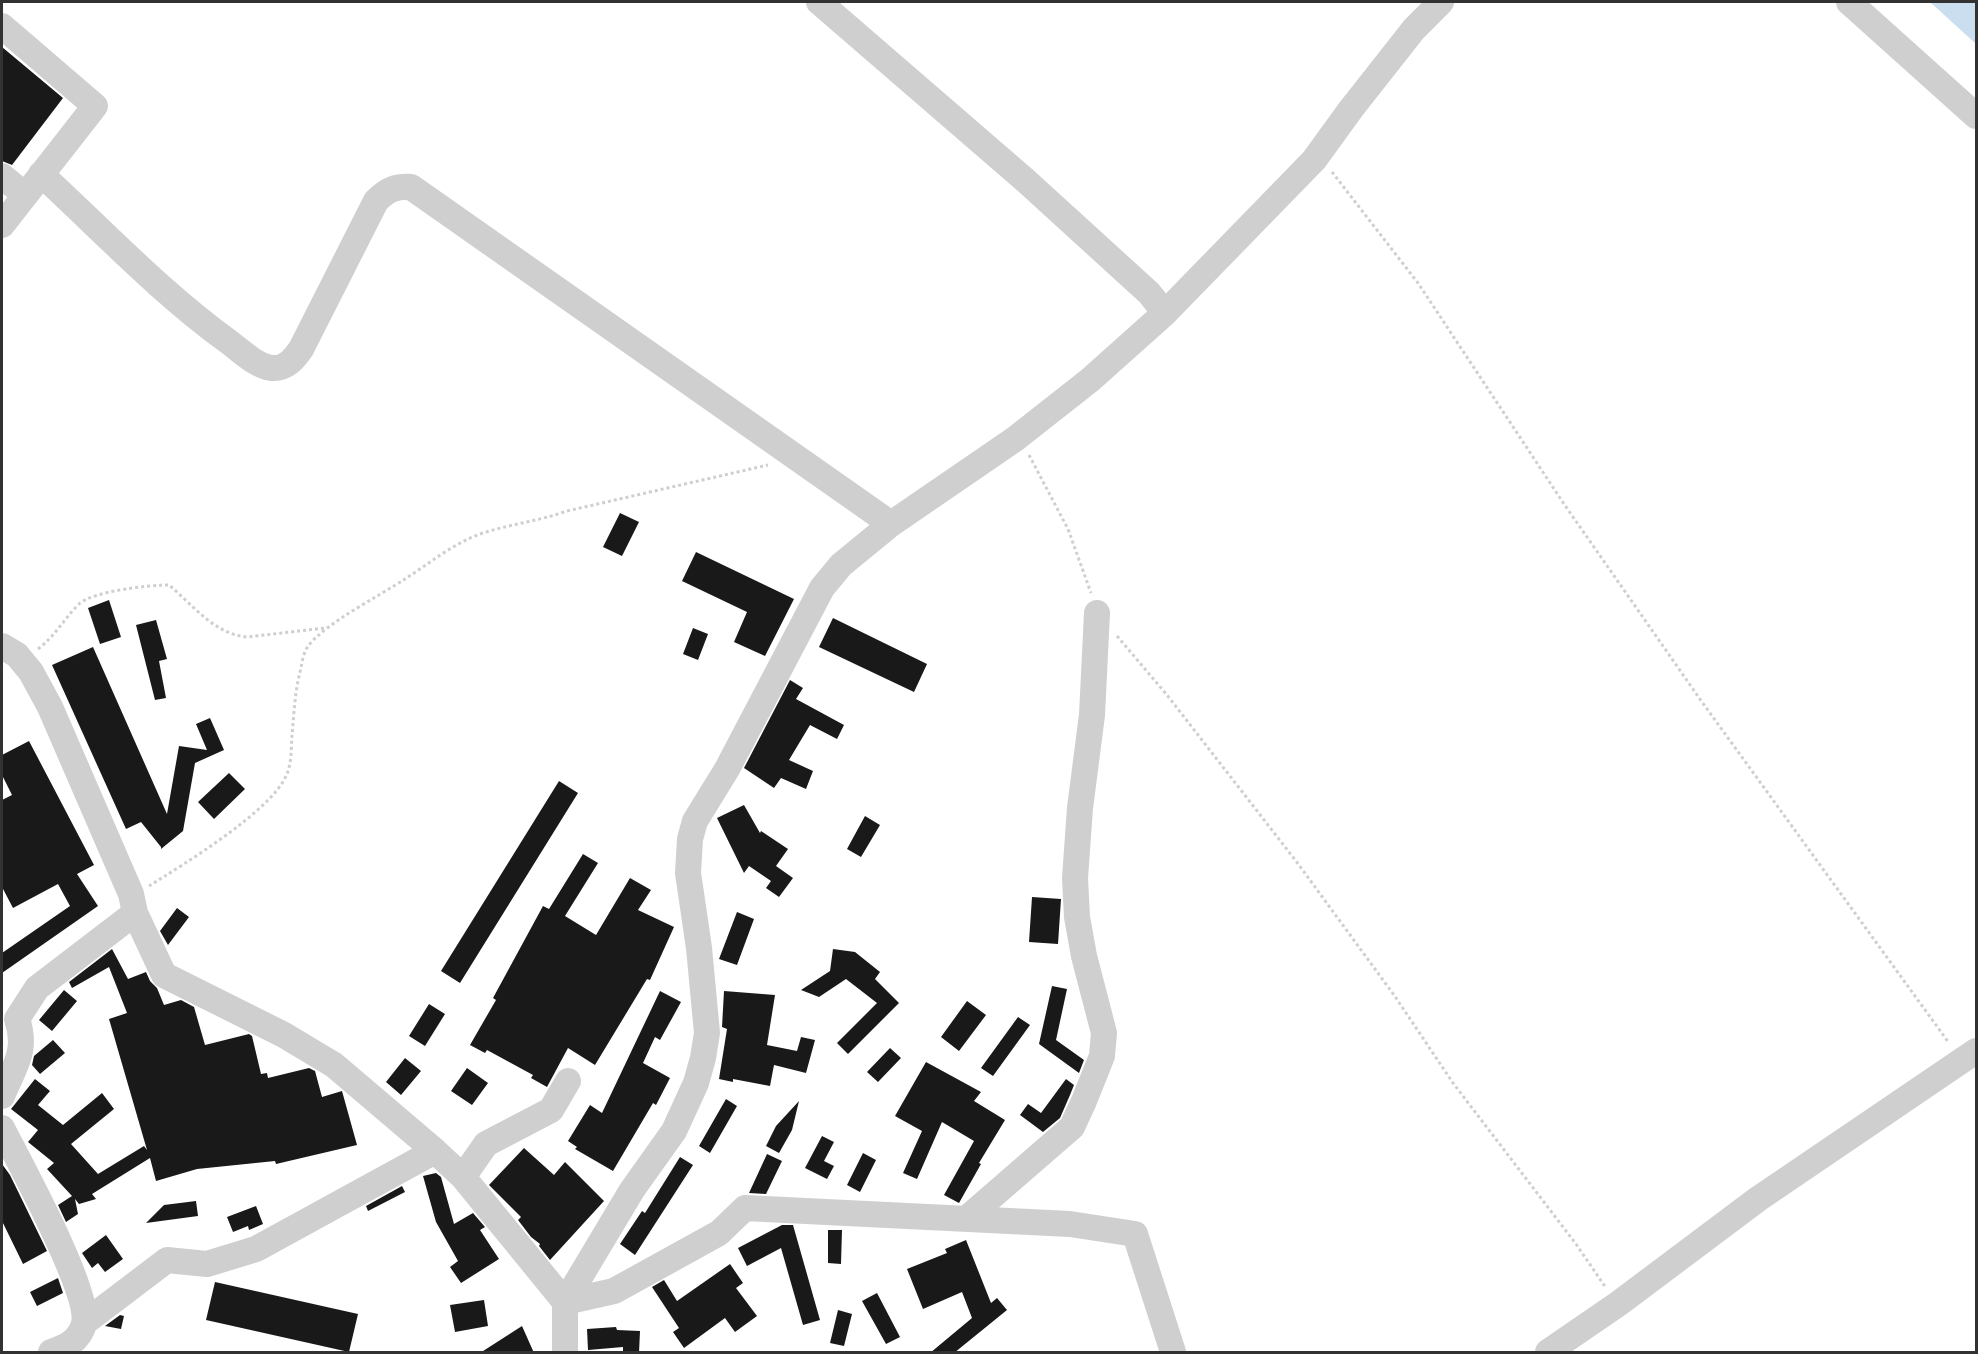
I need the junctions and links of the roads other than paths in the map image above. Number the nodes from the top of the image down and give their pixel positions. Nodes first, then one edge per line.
1 (819, 2) edge
2 (1441, 2) edge
3 (1850, 2) edge
4 (2, 26) edge
5 (1977, 116) edge
6 (41, 174) junction
7 (2, 176) edge
8 (25, 195) junction
9 (2, 225) edge
10 (1165, 313) junction
11 (891, 524) junction
12 (1097, 613) road end
13 (9, 650) edge
14 (133, 903) junction
15 (9, 1014) edge
16 (1969, 1056) edge
17 (568, 1081) dead end
18 (2, 1096) edge
19 (2, 1128) edge
20 (435, 1151) junction
21 (463, 1177) junction
22 (966, 1219) junction
23 (565, 1302) junction
24 (84, 1323) junction
25 (51, 1353) edge
26 (565, 1353) edge
27 (1173, 1353) edge
28 (1548, 1353) edge

1 - 10 street
2 - 10 street
3 - 5 street
4 - 6 street
6 - 8 street
6 - 11 street
7 - 8 street
8 - 9 street
10 - 11 street
11 - 23 street
12 - 22 street
13 - 14 street
14 - 15 street
14 - 20 street
15 - 18 street
16 - 28 street
17 - 21 street
19 - 24 street
20 - 21 street
20 - 24 street
21 - 23 street
22 - 23 street
22 - 27 street
23 - 26 street
24 - 25 street

